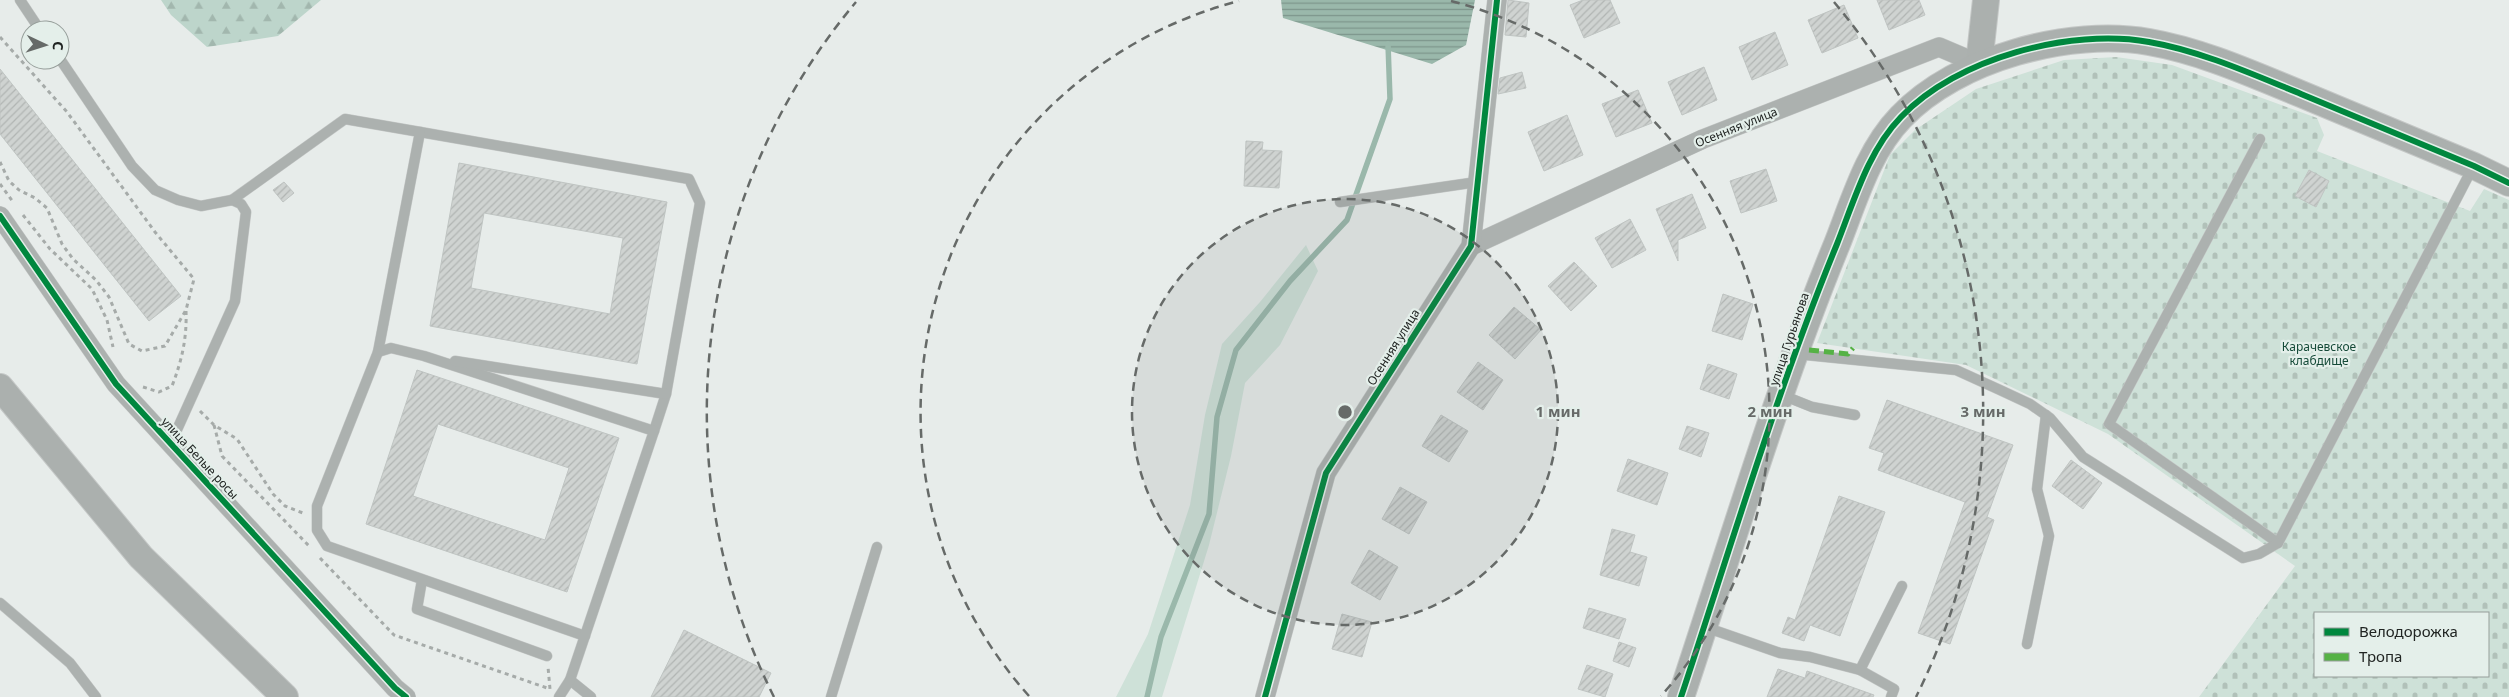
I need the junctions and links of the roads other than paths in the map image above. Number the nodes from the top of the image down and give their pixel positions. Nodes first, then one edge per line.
1 (20, 0) edge
2 (1497, 0) edge
3 (1986, 0) edge
4 (33, 20) edge
5 (1979, 64) junction
6 (67, 70) edge
7 (420, 132) junction
8 (2260, 139) dead end
9 (2474, 166) junction
10 (1477, 182) junction
11 (2509, 183) edge
12 (232, 200) junction
13 (1340, 202) dead end
14 (0, 216) edge
15 (1471, 246) junction
16 (378, 352) junction
17 (1796, 353) junction
18 (424, 356) junction
19 (0, 388) edge
20 (666, 394) junction
21 (1782, 396) junction
22 (1855, 415) dead end
23 (2046, 415) junction
24 (654, 431) junction
25 (171, 442) junction
26 (2278, 543) junction
27 (877, 546) dead end
28 (422, 580) junction
29 (1902, 586) dead end
30 (0, 603) edge
31 (1704, 627) junction
32 (585, 636) junction
33 (2028, 644) dead end
34 (547, 656) road end
35 (1860, 670) junction
36 (570, 680) junction
37 (96, 697) edge
38 (285, 697) edge
39 (406, 697) edge
40 (559, 697) edge
41 (591, 697) edge
42 (831, 697) edge
43 (1265, 697) edge
44 (1681, 697) edge
45 (1891, 697) edge

1 - 4 lane
2 - 10 street, Осенняя улица
3 - 5 street
5 - 9 street, улица Гурьянова
5 - 15 street, Осенняя улица
5 - 17 street, улица Гурьянова
6 - 12 lane
7 - 12 lane
7 - 16 lane
7 - 20 lane
8 - 26 lane
9 - 11 street, улица Гурьянова
9 - 26 lane
10 - 13 lane
10 - 15 street, Осенняя улица
12 - 25 lane
14 - 25 street, улица Белые росы
15 - 43 street, Осенняя улица
16 - 18 lane
16 - 28 lane
17 - 21 street, улица Гурьянова
17 - 23 lane
18 - 20 lane
18 - 24 lane
19 - 38 street
20 - 24 lane
21 - 22 lane
21 - 31 street, улица Гурьянова
23 - 26 lane
23 - 33 lane
24 - 32 lane
25 - 39 street, улица Белые росы
27 - 42 lane
28 - 32 lane
28 - 34 lane
29 - 35 lane
30 - 37 lane
31 - 35 lane
31 - 44 street, улица Гурьянова
32 - 36 lane
35 - 45 lane
36 - 40 lane
36 - 41 lane

